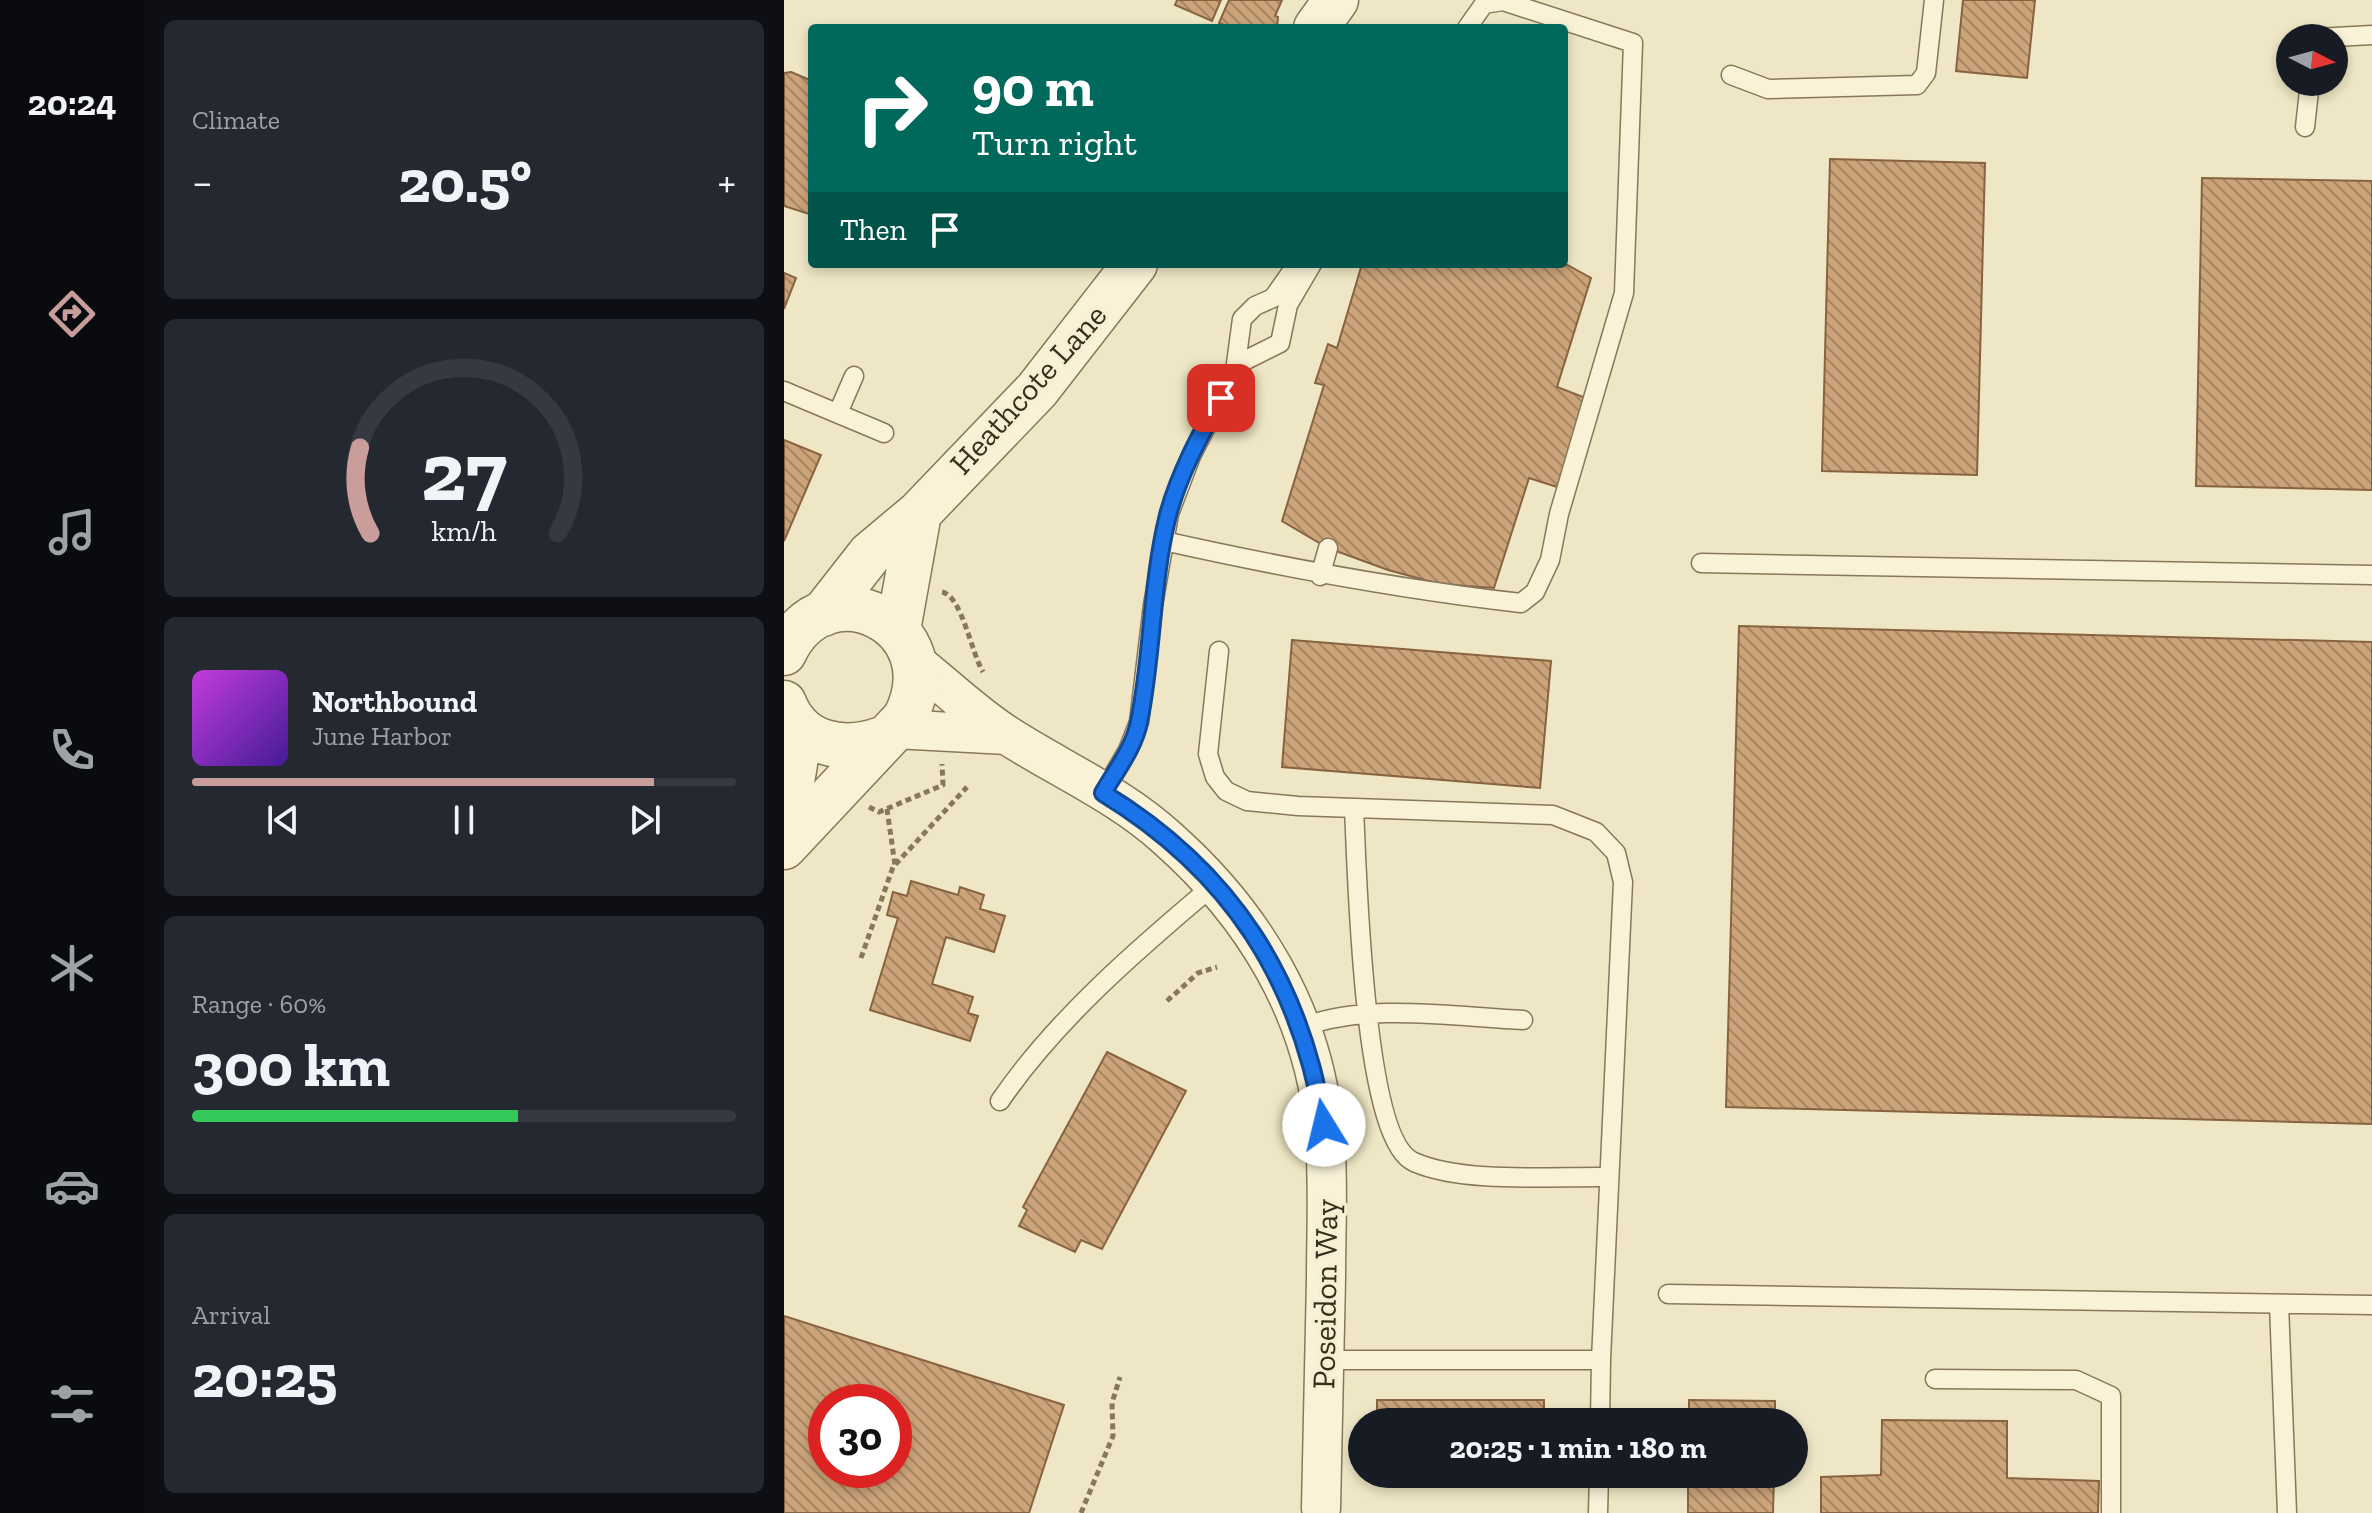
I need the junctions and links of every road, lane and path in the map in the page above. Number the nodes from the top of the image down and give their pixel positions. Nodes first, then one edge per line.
1 (1336, 0) edge
2 (1934, 0) edge
3 (1319, 24) edge
4 (1470, 24) edge
5 (2372, 35) edge
6 (2348, 36) edge
7 (1731, 75) dead end
8 (2308, 96) edge
9 (2305, 127) dead end
10 (1132, 268) edge
11 (1294, 268) edge
12 (1310, 268) edge
13 (1235, 371) junction
14 (854, 376) dead end
15 (784, 391) edge
16 (838, 413) junction
17 (884, 433) dead end
18 (919, 513) junction
19 (1164, 541) junction
20 (1328, 548) dead end
21 (1701, 563) dead end
22 (2372, 575) edge
23 (1320, 576) junction
24 (956, 600) dead end
25 (797, 633) edge
26 (907, 646) junction
27 (1219, 651) dead end
28 (976, 660) dead end
29 (789, 712) edge
30 (888, 734) junction
31 (1007, 735) junction
32 (940, 754) dead end
33 (967, 787) dead end
34 (1103, 793) junction
35 (867, 806) dead end
36 (784, 808) edge
37 (1354, 808) junction
38 (887, 809) junction
39 (784, 847) edge
40 (895, 865) junction
41 (1215, 884) junction
42 (861, 958) dead end
43 (1217, 967) dead end
44 (1167, 1001) dead end
45 (1366, 1015) junction
46 (1523, 1020) dead end
47 (1301, 1028) junction
48 (1000, 1101) dead end
49 (1608, 1177) junction
50 (1668, 1294) dead end
51 (2279, 1304) junction
52 (2372, 1305) edge
53 (1324, 1360) junction
54 (1601, 1360) junction
55 (1120, 1377) dead end
56 (1935, 1379) dead end
57 (1600, 1408) edge
58 (1599, 1488) edge
59 (1321, 1508) dead end
60 (1081, 1513) edge
61 (1598, 1513) edge
62 (2111, 1513) edge
63 (2287, 1513) edge

1 - 3 street
2 - 7 lane
4 - 23 lane
5 - 6 lane
8 - 9 lane
10 - 18 street, Heathcote Lane
11 - 13 lane
12 - 13 lane
13 - 19 lane
14 - 16 lane
15 - 16 lane
16 - 17 lane
18 - 25 street, Heathcote Lane
18 - 26 street
19 - 23 lane
19 - 34 lane
20 - 23 lane
21 - 22 lane
24 - 28 path
25 - 26 street, Heathcote Lane
26 - 30 street
26 - 31 street, Poseidon Way
27 - 37 lane
29 - 30 street
29 - 36 street
30 - 31 street, Poseidon Way
30 - 39 street
31 - 34 street, Poseidon Way
32 - 38 path
33 - 40 path
34 - 41 street, Poseidon Way
35 - 38 path
37 - 45 lane
37 - 49 lane
38 - 40 path
40 - 42 path
41 - 47 street, Poseidon Way
41 - 48 lane
43 - 44 path
45 - 46 lane
45 - 47 lane
45 - 49 lane
47 - 53 street, Poseidon Way
49 - 54 lane
50 - 51 lane
51 - 52 lane
51 - 63 lane
53 - 54 lane
53 - 59 street, Poseidon Way
54 - 57 lane
55 - 60 path
56 - 62 lane
58 - 61 lane

